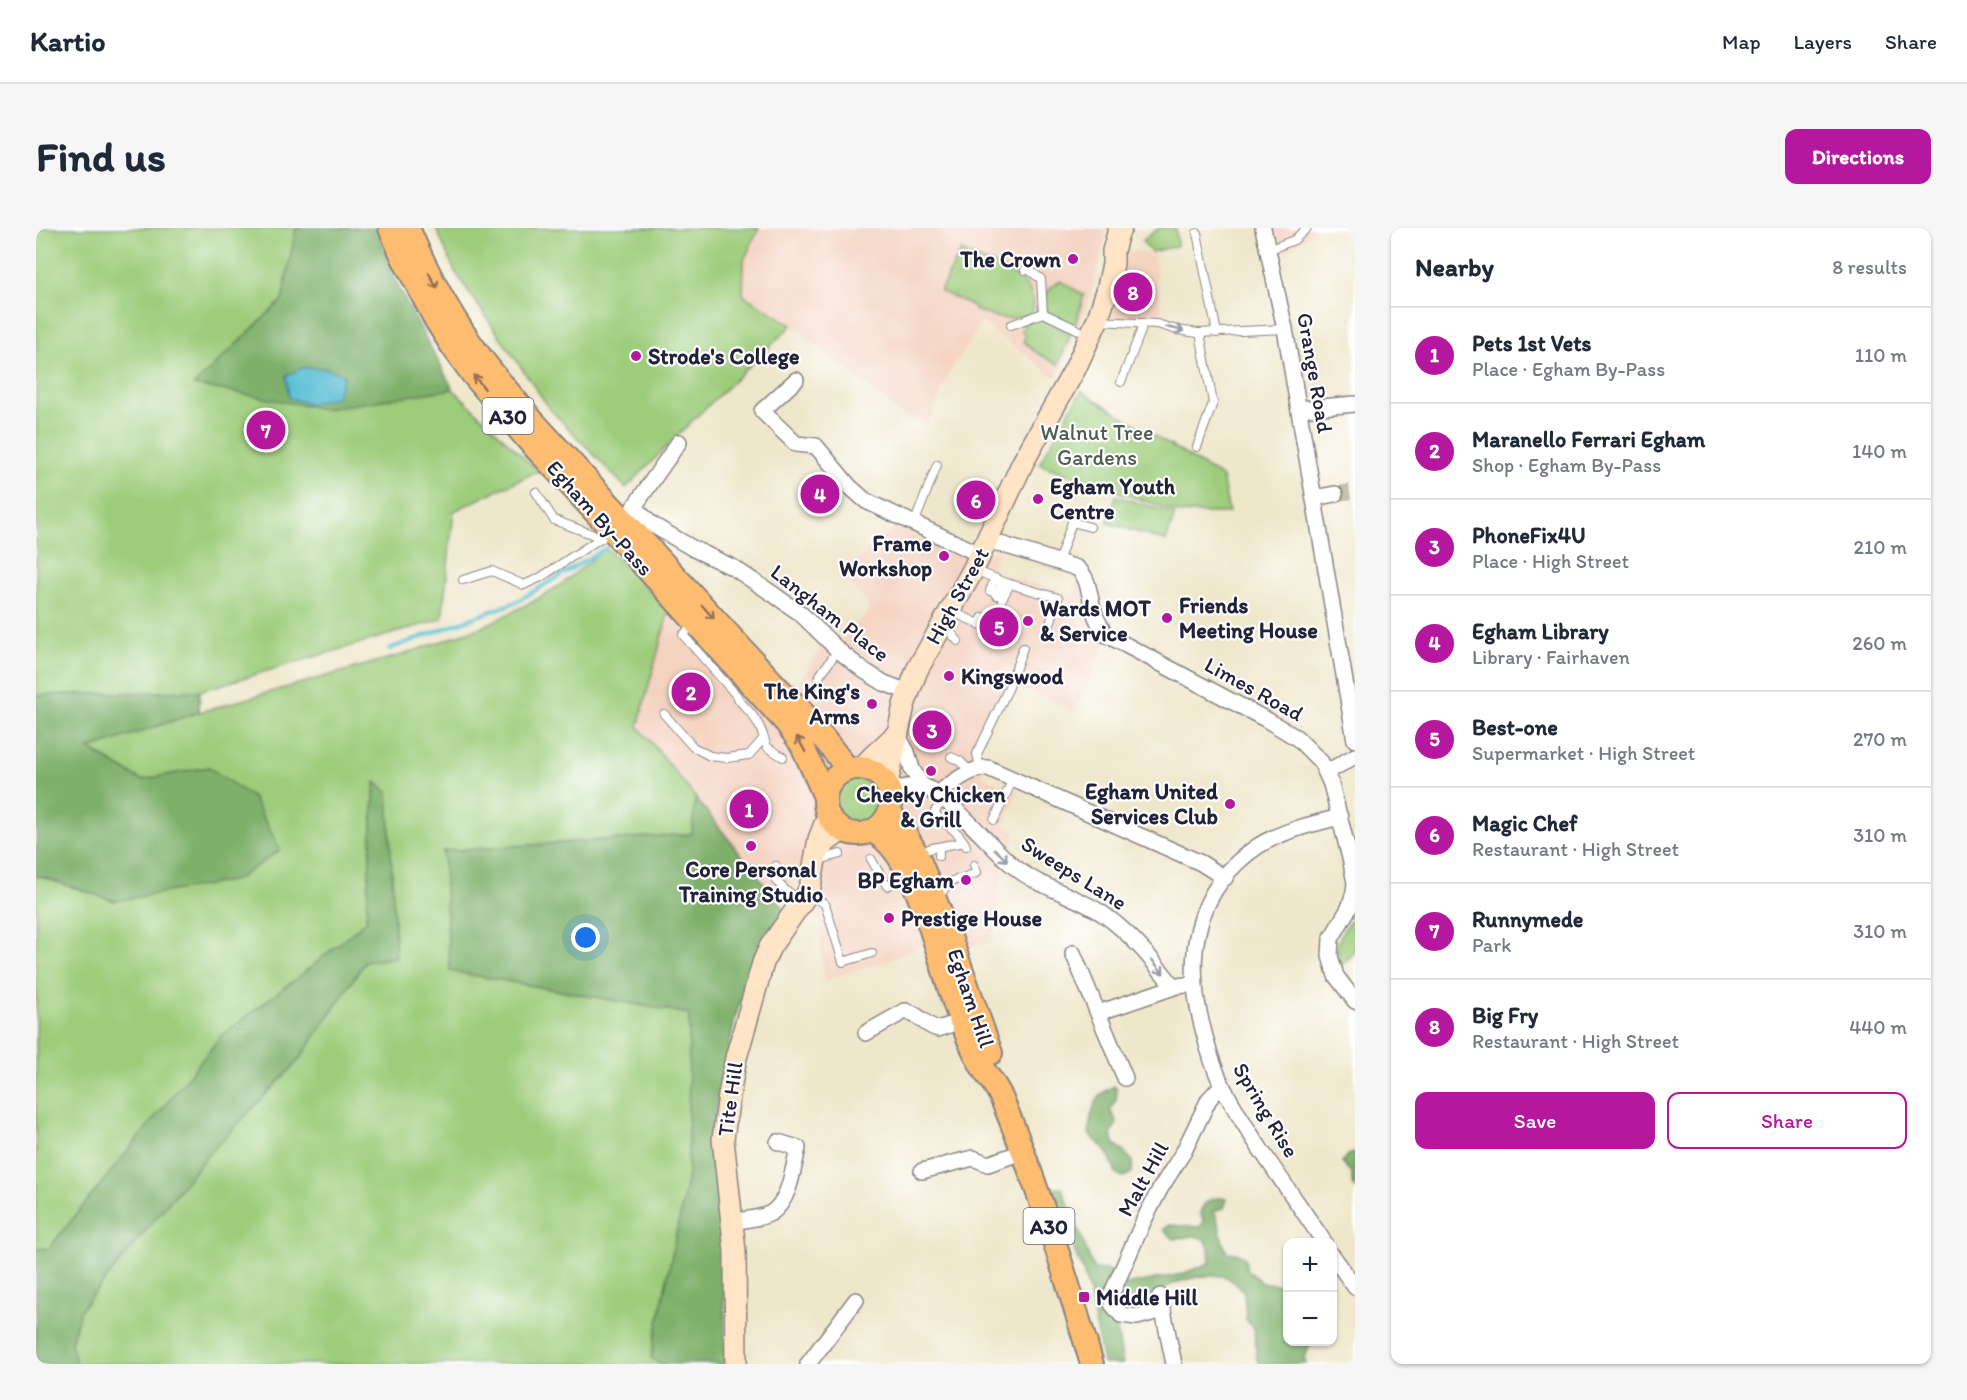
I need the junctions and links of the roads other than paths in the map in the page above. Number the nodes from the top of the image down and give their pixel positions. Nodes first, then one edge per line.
1 (390, 228) edge
2 (408, 228) edge
3 (1121, 228) edge
4 (1133, 228) edge
5 (1263, 228) edge
6 (1307, 228) edge
7 (1197, 233) dead end
8 (1268, 250) junction
9 (1113, 264) junction
10 (1025, 270) dead end
11 (1043, 313) junction
12 (1142, 323) junction
13 (1011, 325) dead end
14 (1094, 328) junction
15 (1285, 329) junction
16 (1200, 333) junction
17 (1217, 333) junction
18 (796, 380) dead end
19 (1121, 382) dead end
20 (1355, 404) edge
21 (1299, 409) junction
22 (680, 442) dead end
23 (1197, 447) dead end
24 (937, 465) dead end
25 (536, 492) dead end
26 (1335, 494) tunnel mouth
27 (1314, 498) junction
28 (914, 524) junction
29 (1090, 527) dead end
30 (607, 534) junction
31 (981, 555) junction
32 (1058, 562) junction
33 (995, 578) junction
34 (463, 580) dead end
35 (1007, 583) junction
36 (945, 619) junction
37 (980, 619) dead end
38 (1050, 624) dead end
39 (958, 641) dead end
40 (1023, 648) dead end
41 (838, 650) junction
42 (822, 688) dead end
43 (908, 692) junction
44 (749, 696) junction
45 (664, 714) dead end
46 (897, 734) junction
47 (764, 738) junction
48 (1355, 740) edge
49 (1355, 756) edge
50 (783, 757) dead end
51 (951, 757) dead end
52 (855, 768) junction
53 (975, 770) junction
54 (1327, 772) junction
55 (1013, 779) junction
56 (919, 787) junction
57 (889, 797) junction
58 (940, 797) junction
59 (832, 815) junction
60 (1340, 817) junction
61 (994, 820) dead end
62 (872, 831) junction
63 (944, 848) junction
64 (816, 854) junction
65 (840, 854) dead end
66 (928, 855) junction
67 (871, 859) dead end
68 (974, 865) dead end
69 (776, 867) dead end
70 (910, 876) junction
71 (1225, 878) junction
72 (948, 881) junction
73 (1355, 892) edge
74 (805, 897) junction
75 (872, 953) dead end
76 (1073, 953) dead end
77 (1194, 984) junction
78 (1172, 987) junction
79 (1355, 1001) edge
80 (1098, 1013) junction
81 (968, 1018) junction
82 (866, 1032) dead end
83 (1125, 1078) dead end
84 (1222, 1085) junction
85 (778, 1142) dead end
86 (1023, 1152) junction
87 (922, 1171) dead end
88 (733, 1222) junction
89 (1321, 1238) edge
90 (1337, 1262) edge
91 (1355, 1287) edge
92 (856, 1300) dead end
93 (736, 1364) edge
94 (808, 1364) edge
95 (1092, 1364) edge
96 (1174, 1364) edge

30 -> 1 main road, Egham By-Pass / A30
2 -> 52 main road, Egham By-Pass / A30
3 - 9 main road, High Street
4 - 9 main road, High Street
5 - 8 street, Grange Road
6 - 8 lane
7 - 17 lane
8 - 15 street, Grange Road
9 - 14 main road, High Street
10 - 11 lane
11 - 13 lane
11 - 14 lane
12 - 14 lane
12 -> 16 lane
12 - 19 lane
14 - 31 main road, High Street
15 - 17 lane
15 - 21 street, Grange Road
16 - 17 lane
16 - 23 lane
18 - 28 street, Limes Road
20 - 21 street
21 - 27 street, Grange Road
22 - 41 street, Langham Place
24 - 28 lane
25 - 30 lane
26 - 27 street
27 - 48 street, Grange Road
28 - 31 street, Limes Road
29 - 32 lane
30 - 34 lane
30 - 44 main road, Egham By-Pass / A30
31 - 32 street, Limes Road
31 - 33 lane
31 - 36 main road, High Street
32 - 54 street, Limes Road
33 - 35 lane
33 - 35 lane
35 - 38 lane
36 - 37 lane
36 - 39 lane
36 - 43 main road, High Street
40 - 53 lane
41 - 42 lane
41 - 43 street, Langham Place
43 - 46 main road, High Street
44 - 47 lane
59 -> 44 main road, Egham By-Pass / A30
45 - 47 lane
46 - 52 main road
46 - 56 street
46 - 57 main road, High Street
47 - 50 lane
49 - 54 street
51 - 53 lane
52 - 57 main road
52 - 59 main road
53 - 55 street
53 - 58 street
54 - 60 street
55 - 61 lane
55 - 71 street
56 - 57 street
56 - 58 street, Sweeps Lane
57 - 62 main road
57 - 66 main road, Egham Hill / A30
58 - 63 lane
58 -> 78 street, Sweeps Lane
59 - 62 main road
59 - 64 main road
60 - 71 street, Spring Rise
60 - 73 street
62 - 70 main road, Egham Hill / A30
63 - 66 lane
63 - 66 lane
64 - 65 lane
64 - 74 main road, Tite Hill
66 - 72 main road, Egham Hill / A30
67 - 70 lane
68 - 72 lane
69 - 74 lane
70 - 81 main road, Egham Hill / A30
71 - 77 street, Spring Rise
72 - 81 main road, Egham Hill / A30
73 - 79 street
74 - 75 lane
74 - 88 main road, Tite Hill
76 - 80 street
77 - 78 street
77 - 84 street, Spring Rise
78 - 80 street
80 - 83 street
81 - 82 street
81 - 86 main road, Egham Hill / A30
84 - 89 street, Spring Rise
84 - 96 street, Malt Hill
85 - 88 street
86 - 87 street
86 - 95 main road, Egham Hill / A30
88 - 93 main road, Tite Hill
90 - 91 street
92 - 94 street

